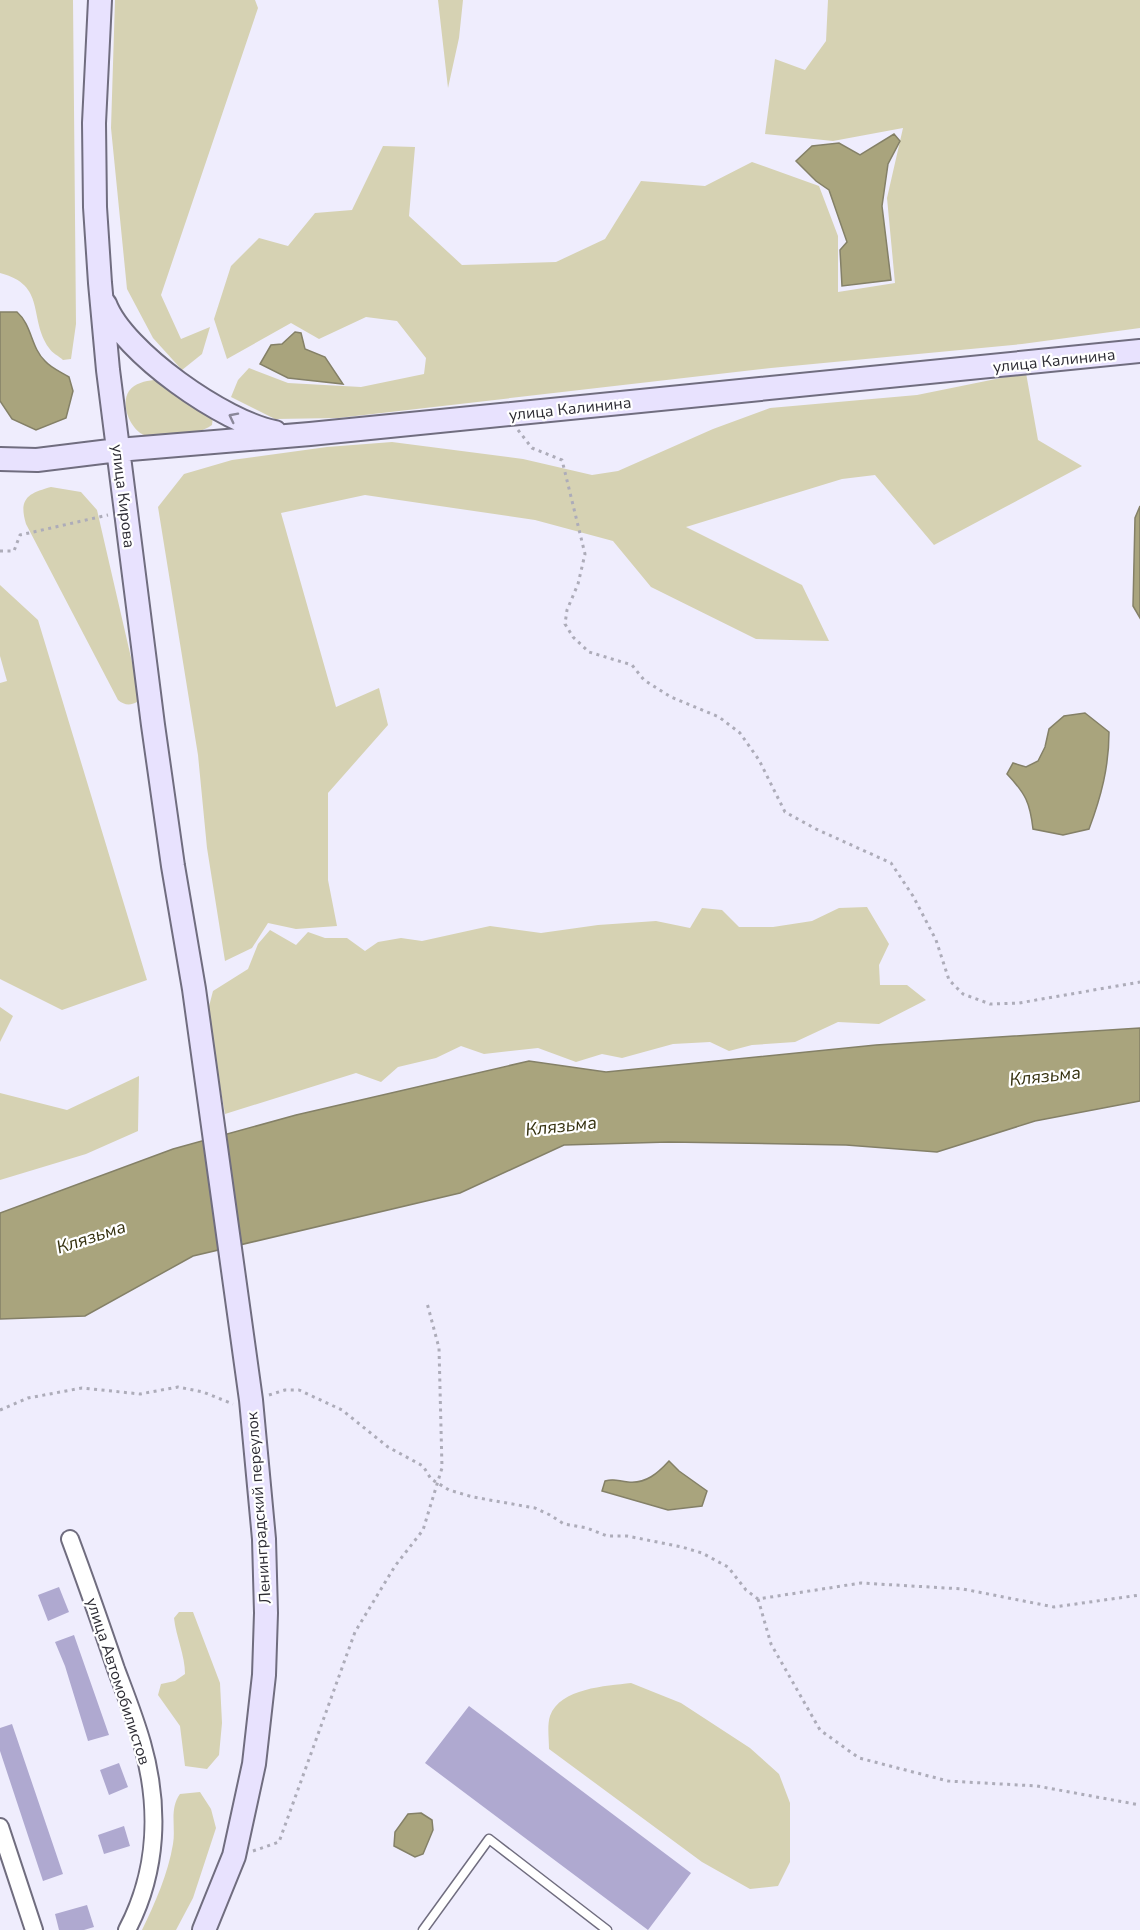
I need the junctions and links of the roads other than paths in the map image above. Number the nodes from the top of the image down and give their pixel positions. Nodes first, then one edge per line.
1 (100, 0) edge
2 (100, 283) junction
3 (1140, 351) edge
4 (309, 434) junction
5 (118, 450) junction
6 (0, 459) edge
7 (250, 1400) joint
8 (70, 1539) dead end
9 (0, 1827) edge
10 (34, 1930) edge
11 (127, 1930) edge
12 (204, 1930) edge
13 (423, 1930) edge
14 (607, 1930) edge

1 - 2 main road, улица Кирова
4 -> 2 main road
2 - 5 main road, улица Кирова
3 - 4 main road, улица Калинина
4 - 5 main road, улица Калинина
5 - 6 main road, улица Калинина
5 - 7 main road, улица Кирова
7 - 12 main road, Ленинградский переулок
8 - 11 street, улица Автомобилистов
9 - 10 street
13 - 14 lane

